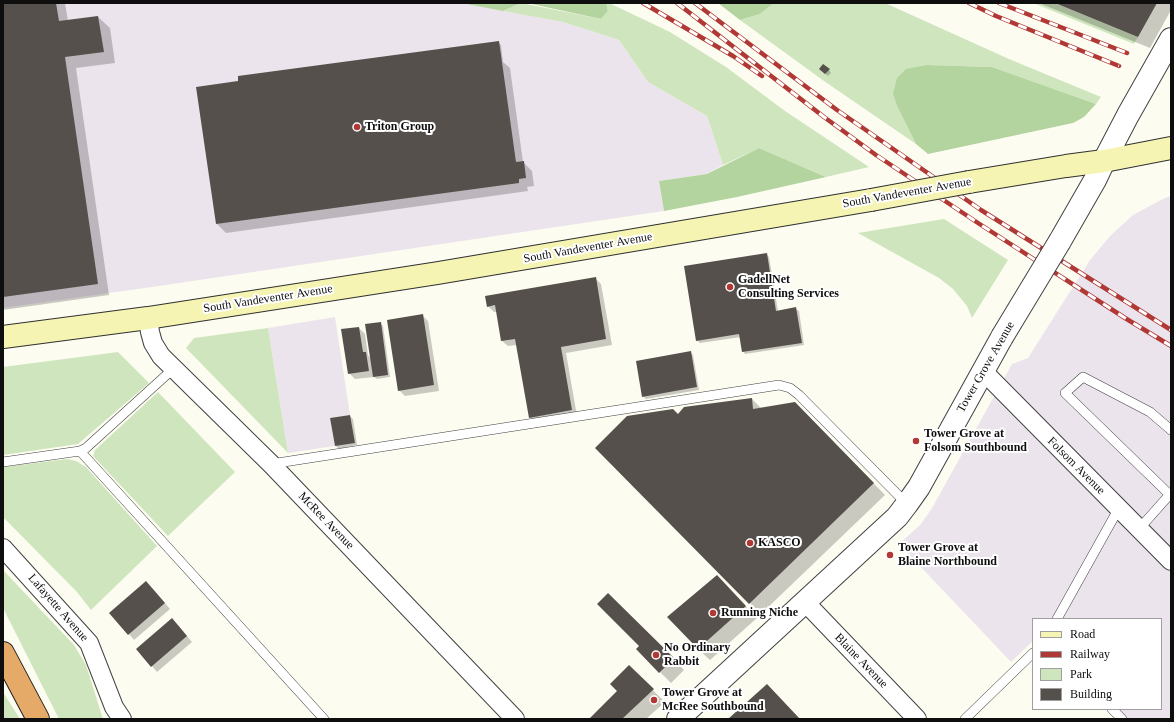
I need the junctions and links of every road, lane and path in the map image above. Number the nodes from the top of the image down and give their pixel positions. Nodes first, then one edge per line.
1 (1171, 39) edge
2 (1171, 148) edge
3 (1104, 161) junction
4 (148, 318) junction
5 (3, 337) edge
6 (173, 368) junction
7 (982, 370) junction
8 (1171, 430) edge
9 (80, 451) junction
10 (3, 462) edge
11 (271, 464) junction
12 (1170, 494) edge
13 (907, 504) junction
14 (1119, 508) junction
15 (1139, 529) junction
16 (3, 548) edge
17 (1171, 560) edge
18 (805, 602) junction
19 (1058, 618) edge
20 (3, 653) edge
21 (1032, 654) edge
22 (1113, 710) edge
23 (512, 718) edge
24 (38, 719) edge
25 (122, 719) edge
26 (324, 719) edge
27 (678, 719) edge
28 (918, 719) edge
29 (965, 719) edge
30 (1122, 719) edge

1 - 3 street, Tower Grove Avenue
2 - 3 main road, South Vandeventer Avenue
3 - 4 main road, South Vandeventer Avenue, bridge
3 - 7 street, Tower Grove Avenue, bridge
4 - 5 main road, South Vandeventer Avenue
4 - 6 street, McRee Avenue
6 - 9 lane
6 - 11 street, McRee Avenue
7 - 13 street, Tower Grove Avenue
7 - 14 street, Folsom Avenue
8 - 12 lane
9 - 10 lane
9 - 26 lane
11 - 13 lane
11 - 23 street, McRee Avenue
12 - 15 lane
13 - 18 street, Tower Grove Avenue
14 - 15 street, Folsom Avenue
14 - 19 lane
15 - 17 street, Folsom Avenue
16 - 25 street, Lafayette Avenue
18 - 27 street, Tower Grove Avenue
18 - 28 street, Blaine Avenue
20 - 24 highway
21 - 29 lane
22 - 30 lane

